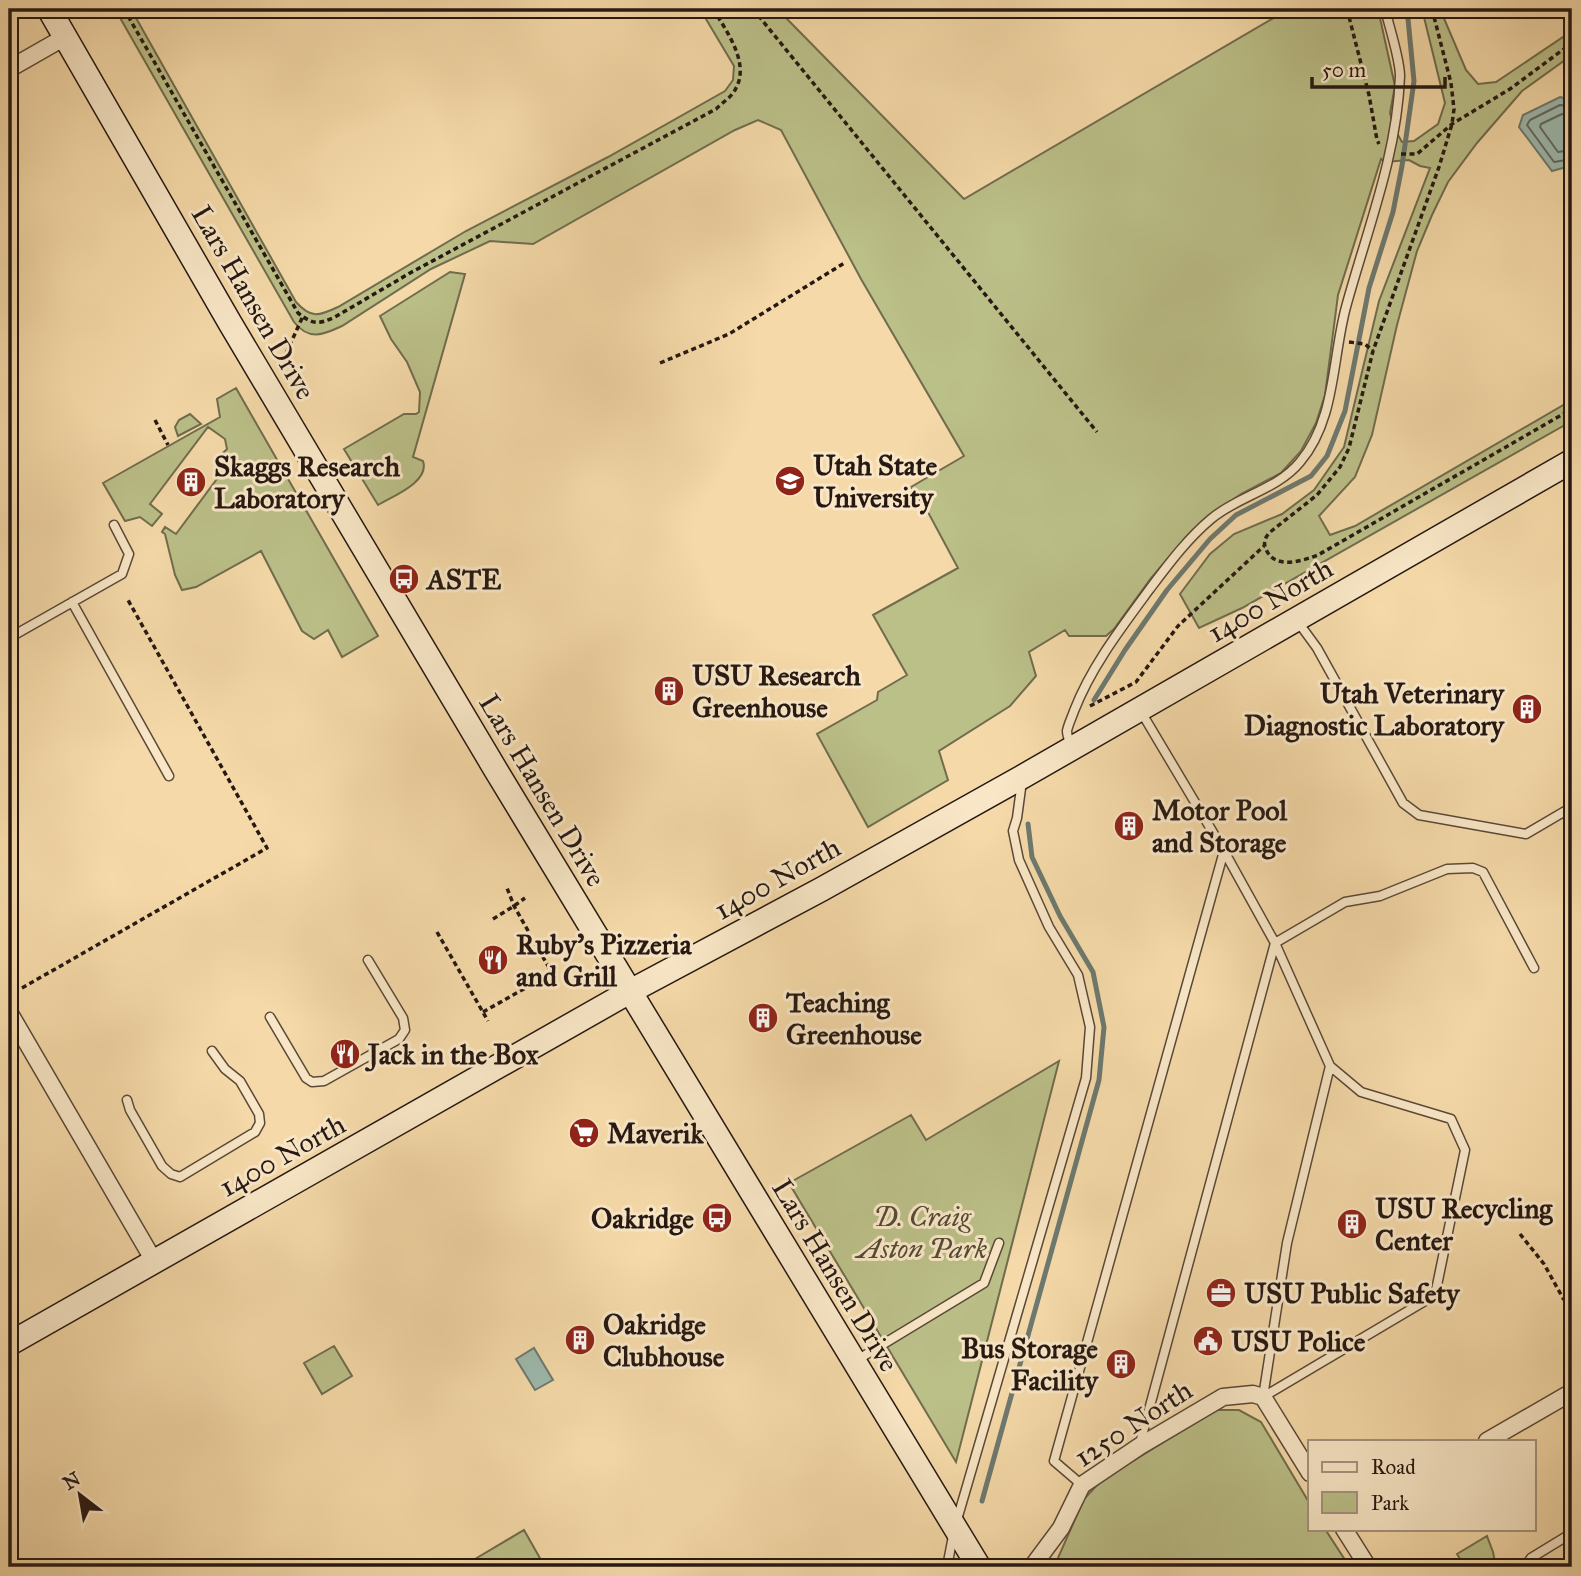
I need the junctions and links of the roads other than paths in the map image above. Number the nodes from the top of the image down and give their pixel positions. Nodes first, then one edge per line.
1 (49, 9) edge
2 (1385, 9) edge
3 (65, 37) junction
4 (9, 69) edge
5 (1572, 461) edge
6 (114, 525) dead end
7 (72, 602) junction
8 (1296, 619) junction
9 (9, 638) edge
10 (1140, 709) junction
11 (1071, 749) junction
12 (169, 776) dead end
13 (1022, 777) junction
14 (1572, 807) edge
15 (1224, 851) junction
16 (1275, 943) junction
17 (369, 960) dead end
18 (1534, 968) dead end
19 (629, 992) junction
20 (9, 1012) edge
21 (270, 1017) dead end
22 (212, 1051) dead end
23 (1330, 1066) junction
24 (127, 1100) dead end
25 (999, 1242) dead end
26 (154, 1261) junction
27 (9, 1344) edge
28 (855, 1362) junction
29 (1572, 1392) edge
30 (1263, 1398) junction
31 (1490, 1440) edge
32 (1140, 1446) junction
33 (1308, 1470) edge
34 (1082, 1485) junction
35 (955, 1527) junction
36 (1345, 1530) edge
37 (1572, 1533) edge
38 (947, 1567) edge
39 (979, 1567) edge
40 (1032, 1567) edge
41 (1368, 1567) edge
42 (1525, 1567) edge

1 - 3 main road, Lars Hansen Drive
2 - 11 lane
3 - 4 street
3 - 19 main road, Lars Hansen Drive
5 - 8 main road, 1400 North
6 - 7 lane
7 - 9 lane
7 - 12 lane
8 - 10 main road, 1400 North
8 - 14 lane
10 - 11 main road, 1400 North
10 - 15 lane
11 - 13 main road, 1400 North
13 - 19 main road, 1400 North
13 - 35 lane
15 - 16 lane
15 - 34 lane
16 - 18 lane
16 - 23 lane
16 - 32 lane
17 - 21 lane
19 - 26 main road, 1400 North
19 - 28 main road, Lars Hansen Drive
20 - 26 street
22 - 24 lane
23 - 30 lane
23 - 30 lane
25 - 28 lane
26 - 27 main road, 1400 North
28 - 35 main road, Lars Hansen Drive
29 - 31 street
30 - 32 street, 1250 North
30 - 33 street
32 - 34 street, 1250 North
34 - 40 street, 1250 North
35 - 38 lane
35 - 39 main road, Lars Hansen Drive
36 - 41 street
37 - 42 lane

